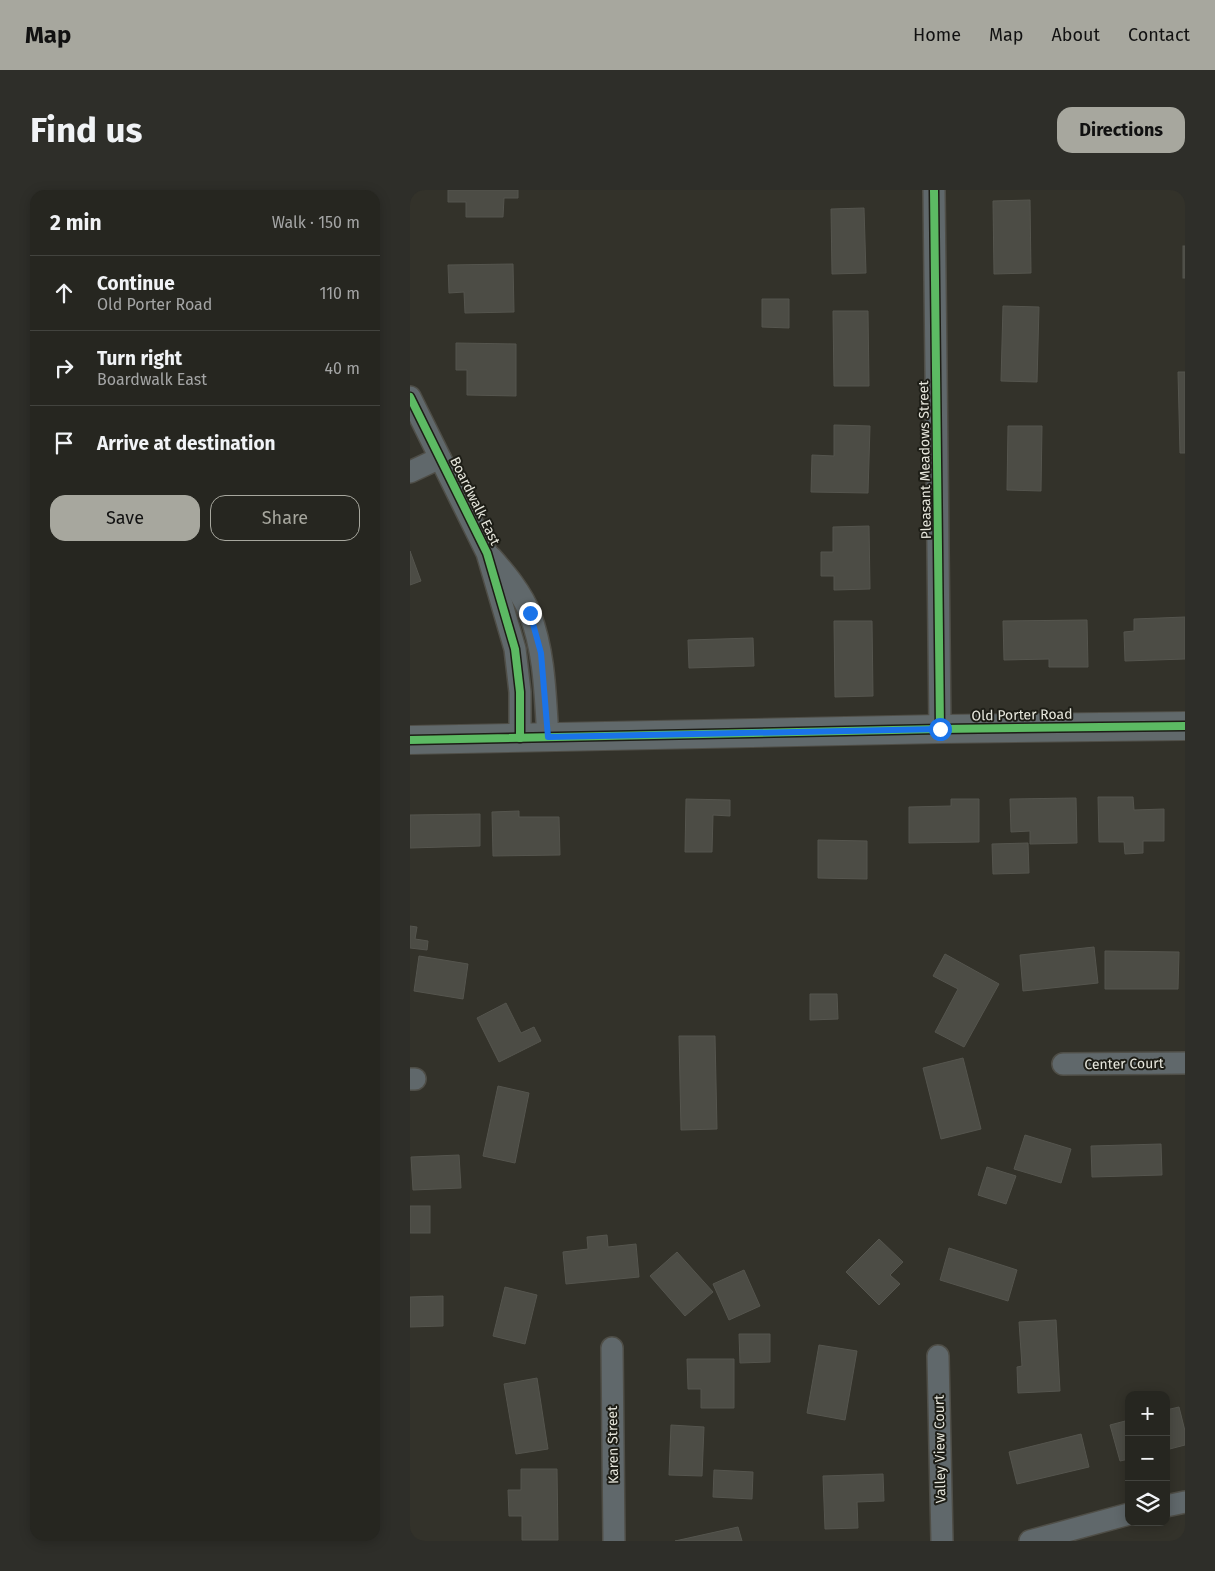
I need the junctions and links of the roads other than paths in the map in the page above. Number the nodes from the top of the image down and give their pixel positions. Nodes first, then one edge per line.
1 (934, 190) edge
2 (410, 398) edge
3 (440, 458) junction
4 (410, 472) edge
5 (487, 553) junction
6 (1185, 726) edge
7 (940, 729) junction
8 (548, 737) junction
9 (520, 738) junction
10 (410, 740) edge
11 (1185, 1063) edge
12 (1063, 1064) dead end
13 (612, 1348) dead end
14 (938, 1356) dead end
15 (1185, 1502) edge
16 (1170, 1505) edge
17 (1125, 1515) edge
18 (614, 1541) edge
19 (942, 1541) edge
20 (1030, 1541) edge

1 - 7 street, Pleasant Meadows Street
2 - 3 street, Boardwalk East
3 - 4 street
3 - 5 street, Boardwalk East
5 - 8 street, Boardwalk East
5 - 9 street, Boardwalk East
6 - 7 street, Old Porter Road
7 - 8 street, Old Porter Road
8 - 9 street, Old Porter Road
9 - 10 street, Old Porter Road
11 - 12 street, Center Court
13 - 18 street, Karen Street
14 - 19 street, Valley View Court
15 - 16 street
17 - 20 street

